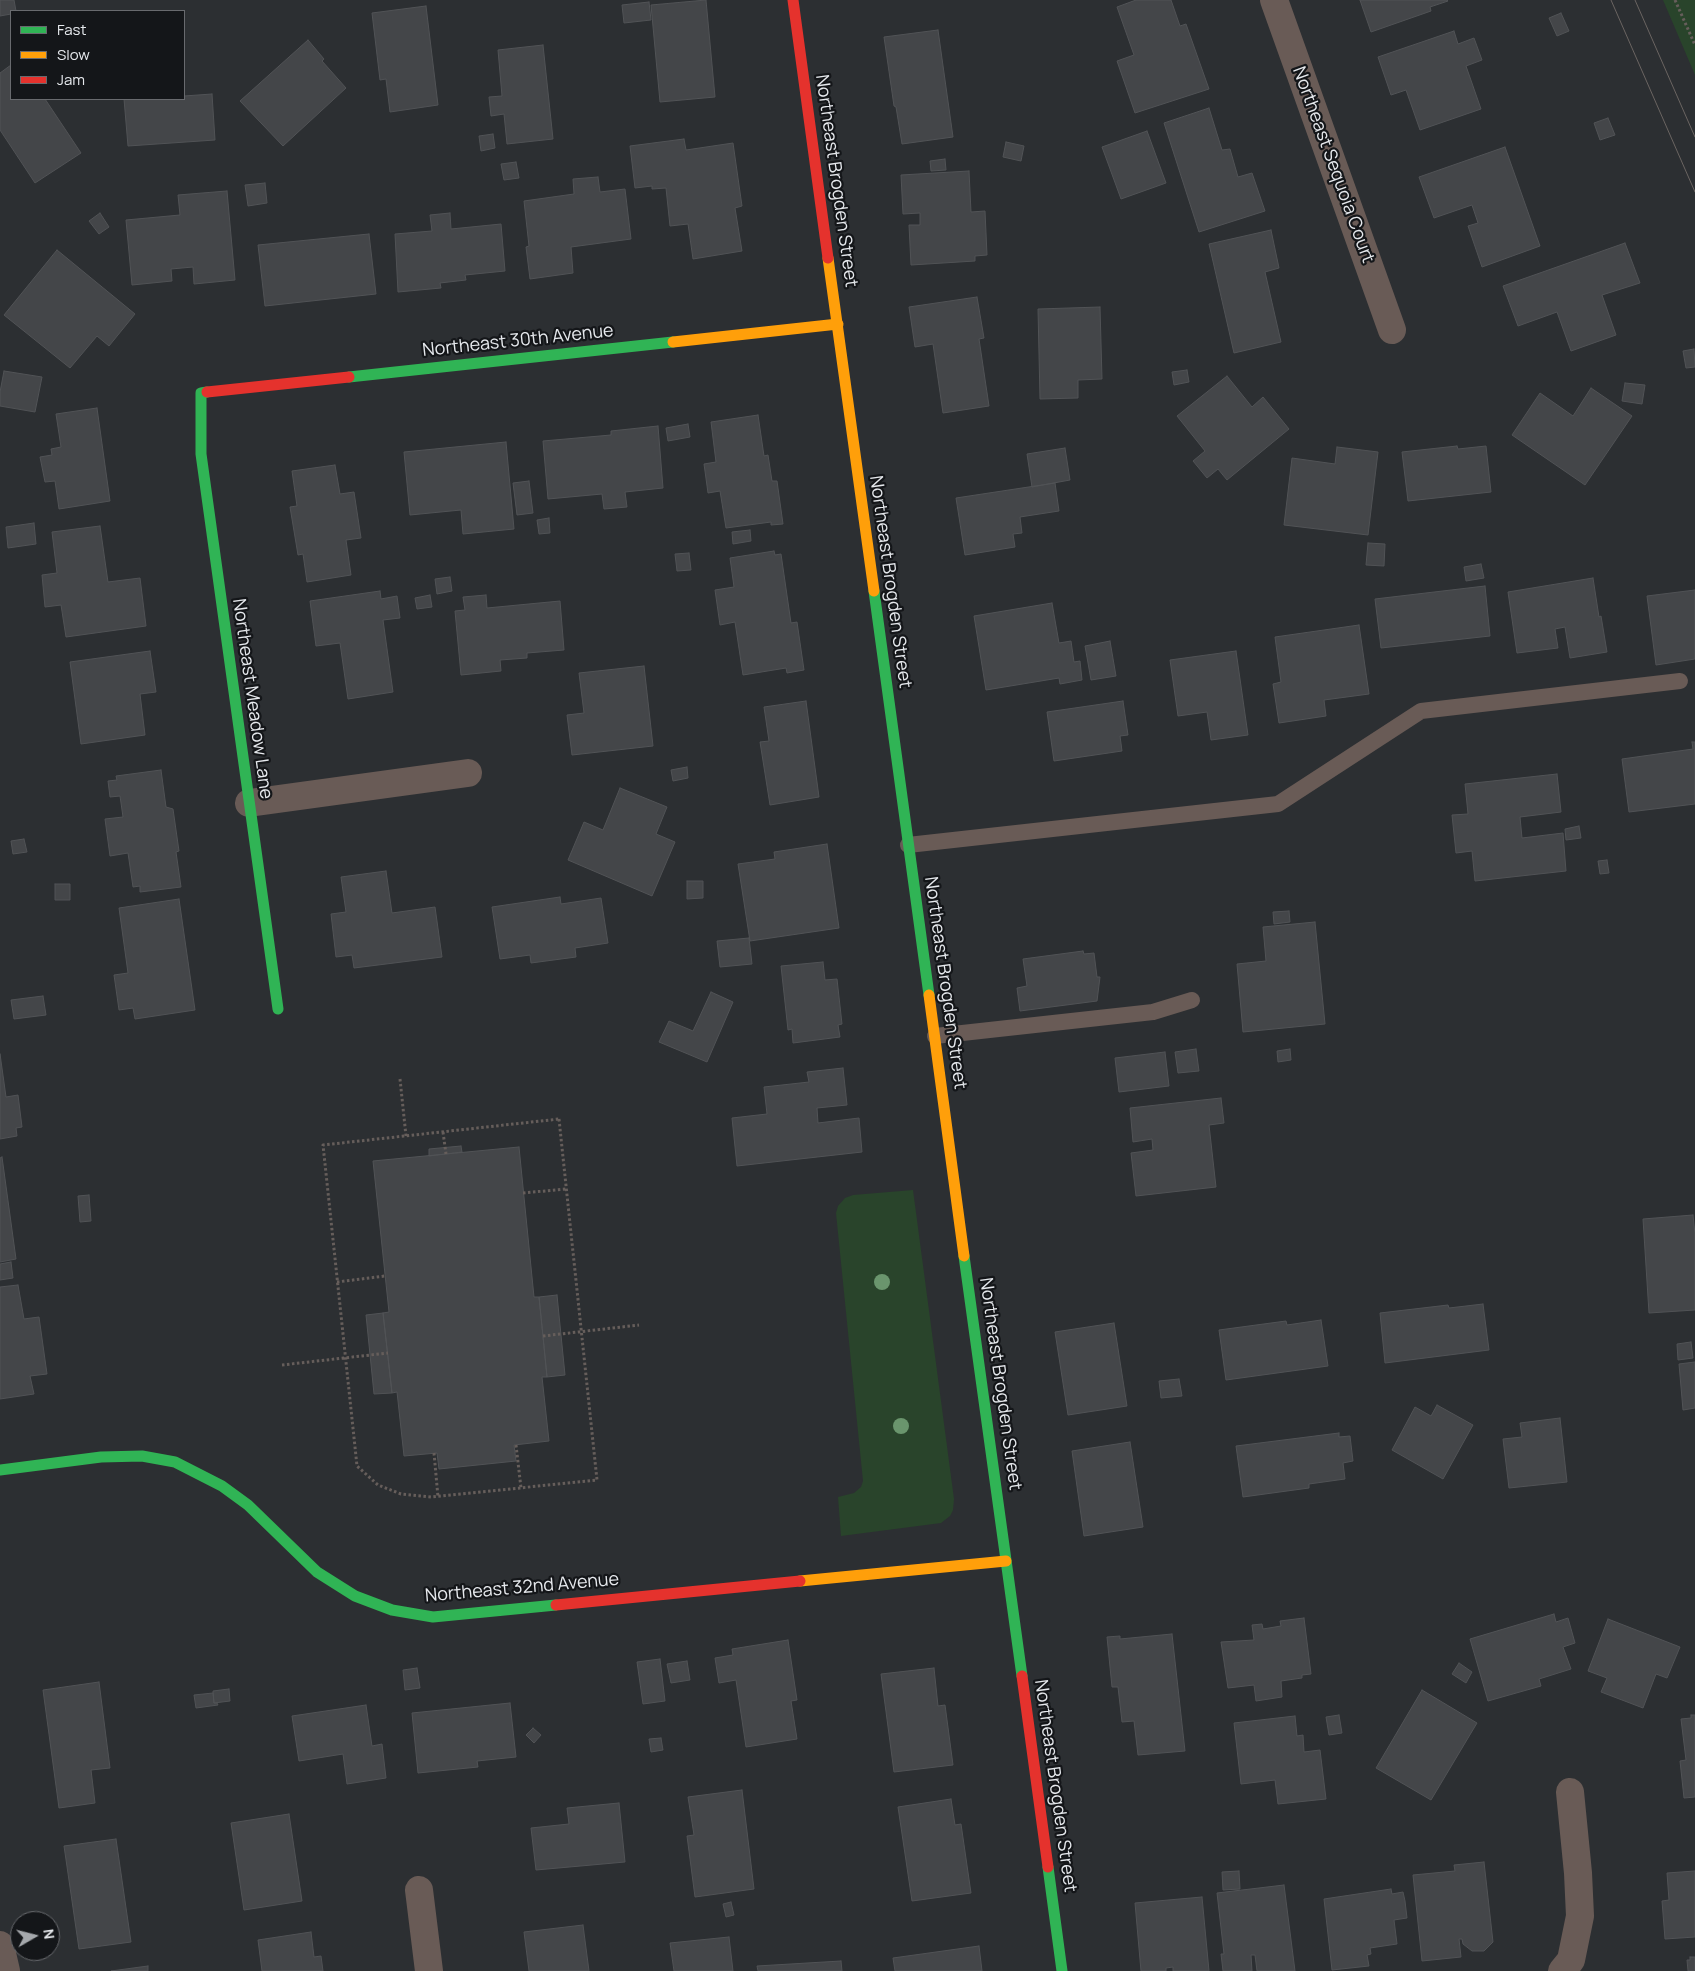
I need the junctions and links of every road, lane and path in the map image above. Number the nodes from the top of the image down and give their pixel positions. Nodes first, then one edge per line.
1 (793, 0) edge
2 (1274, 0) edge
3 (1675, 0) edge
4 (1695, 45) edge
5 (838, 324) junction
6 (1392, 330) dead end
7 (201, 393) joint
8 (1680, 681) dead end
9 (468, 773) dead end
10 (249, 803) junction
11 (908, 845) junction
12 (1192, 1000) dead end
13 (278, 1009) dead end
14 (935, 1036) junction
15 (400, 1079) dead end
16 (443, 1132) junction
17 (406, 1136) junction
18 (446, 1154) dead end
19 (566, 1189) junction
20 (523, 1193) dead end
21 (386, 1276) dead end
22 (338, 1282) junction
23 (639, 1325) dead end
24 (581, 1331) junction
25 (543, 1336) dead end
26 (388, 1353) dead end
27 (346, 1358) junction
28 (282, 1364) dead end
29 (516, 1445) dead end
30 (434, 1453) dead end
31 (0, 1470) edge
32 (521, 1488) junction
33 (438, 1497) junction
34 (1006, 1561) junction
35 (1570, 1792) dead end
36 (419, 1890) dead end
37 (0, 1945) edge
38 (6, 1971) edge
39 (429, 1971) edge
40 (1062, 1971) edge
41 (1562, 1971) edge

1 - 5 street, Northeast Brogden Street
2 - 6 street, Northeast Sequoia Court
3 - 4 path
5 - 7 street, Northeast 30th Avenue
5 - 11 street, Northeast Brogden Street
7 - 10 street, Northeast Meadow Lane
8 - 11 lane
9 - 10 street
10 - 13 street, Northeast Meadow Lane
11 - 14 street, Northeast Brogden Street
12 - 14 lane
14 - 34 street, Northeast Brogden Street
15 - 17 path
16 - 17 path
16 - 18 path
16 - 19 path
17 - 22 path
19 - 20 path
19 - 24 path
21 - 22 path
22 - 27 path
23 - 24 path
24 - 25 path
24 - 32 path
26 - 27 path
27 - 28 path
27 - 33 path
29 - 32 path
30 - 33 path
31 - 34 street, Northeast 32nd Avenue
32 - 33 path
34 - 40 street, Northeast Brogden Street
35 - 41 street
36 - 39 street
37 - 38 street

